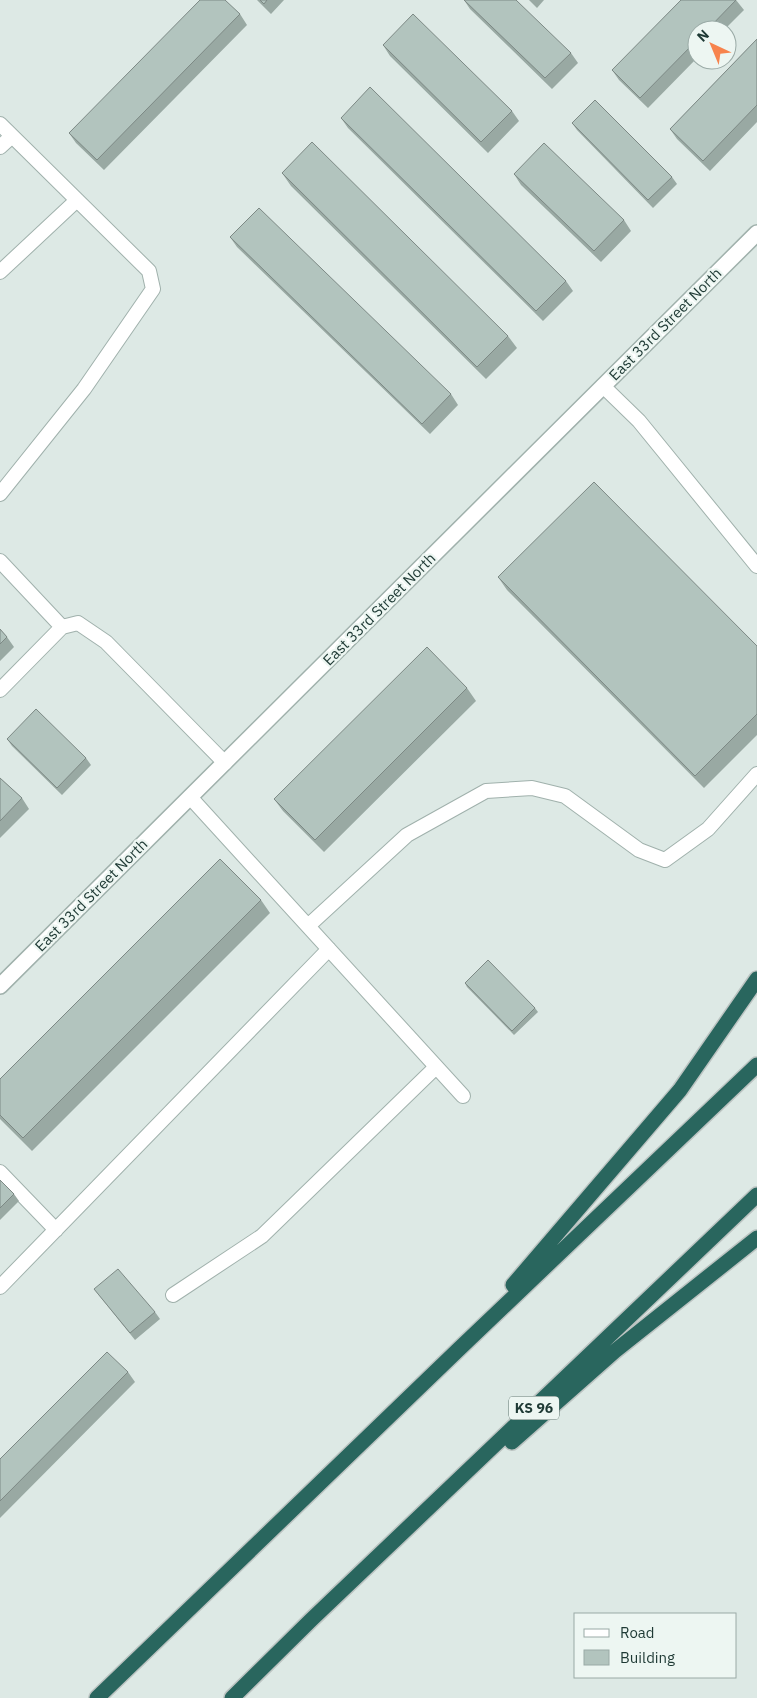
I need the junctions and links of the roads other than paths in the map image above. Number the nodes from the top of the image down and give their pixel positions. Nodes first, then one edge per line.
1 (0, 124) edge
2 (12, 136) junction
3 (0, 147) edge
4 (77, 200) junction
5 (757, 232) edge
6 (0, 272) edge
7 (603, 386) junction
8 (0, 494) edge
9 (0, 561) edge
10 (757, 566) edge
11 (62, 627) junction
12 (0, 690) edge
13 (224, 763) junction
14 (757, 774) edge
15 (190, 797) junction
16 (308, 926) junction
17 (329, 949) junction
18 (757, 979) edge
19 (0, 986) edge
20 (757, 1065) edge
21 (436, 1067) junction
22 (463, 1096) dead end
23 (0, 1172) edge
24 (757, 1195) edge
25 (56, 1230) junction
26 (757, 1238) edge
27 (0, 1288) edge
28 (173, 1295) dead end
29 (459, 1349) junction
30 (311, 1620) junction
31 (97, 1698) edge
32 (232, 1698) edge

1 - 2 lane
2 - 3 lane
2 - 4 lane
4 - 6 lane
4 - 8 lane
5 - 7 street, East 33rd Street North
7 - 10 lane
7 - 13 street, East 33rd Street North
9 - 11 lane
11 - 12 lane
11 - 13 lane
13 - 15 street, East 33rd Street North
14 - 16 lane
15 - 16 lane
15 - 19 street, East 33rd Street North
16 - 17 lane
17 - 21 lane
17 - 25 lane
18 - 29 highway
20 - 29 highway
21 - 22 lane
21 - 28 lane
23 - 25 lane
24 - 30 highway, KS 96
25 - 27 lane
26 - 30 highway
29 - 31 highway
30 - 32 highway, KS 96

